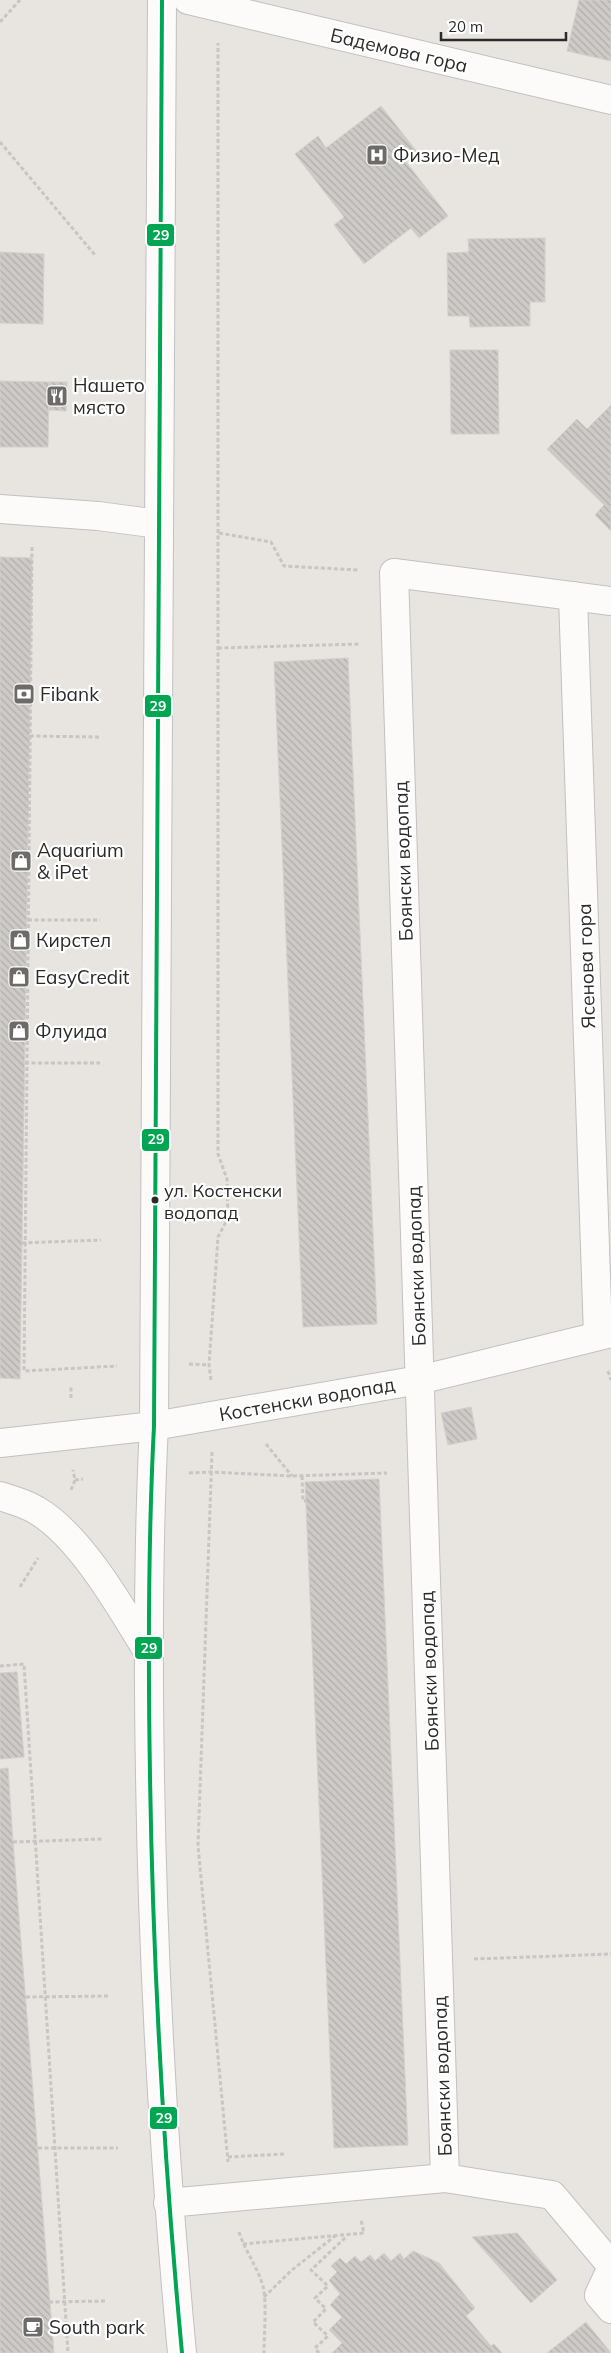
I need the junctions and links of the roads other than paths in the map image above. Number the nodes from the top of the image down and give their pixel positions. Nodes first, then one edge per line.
1 (162, 0) edge
2 (188, 0) edge
3 (611, 100) edge
4 (0, 509) edge
5 (159, 524) junction
6 (573, 596) junction
7 (611, 600) edge
8 (605, 1335) edge
9 (419, 1380) junction
10 (154, 1426) junction
11 (0, 1443) edge
12 (0, 1496) edge
13 (148, 1652) junction
14 (445, 2178) junction
15 (168, 2203) junction
16 (611, 2265) edge
17 (611, 2269) edge
18 (611, 2309) edge
19 (182, 2353) edge

1 - 5 street
2 - 3 street, Бадемова гора
4 - 5 street
5 - 10 street
6 - 7 street
6 - 8 street, Ясенова гора
6 - 9 street, Боянски водопад
8 - 9 street, Костенски водопад
9 - 10 street, Костенски водопад
9 - 14 street, Боянски водопад
10 - 11 street, Костенски водопад
10 - 13 street
12 - 13 street
13 - 15 street
14 - 15 street
14 - 16 street
15 - 19 street
17 - 18 street

